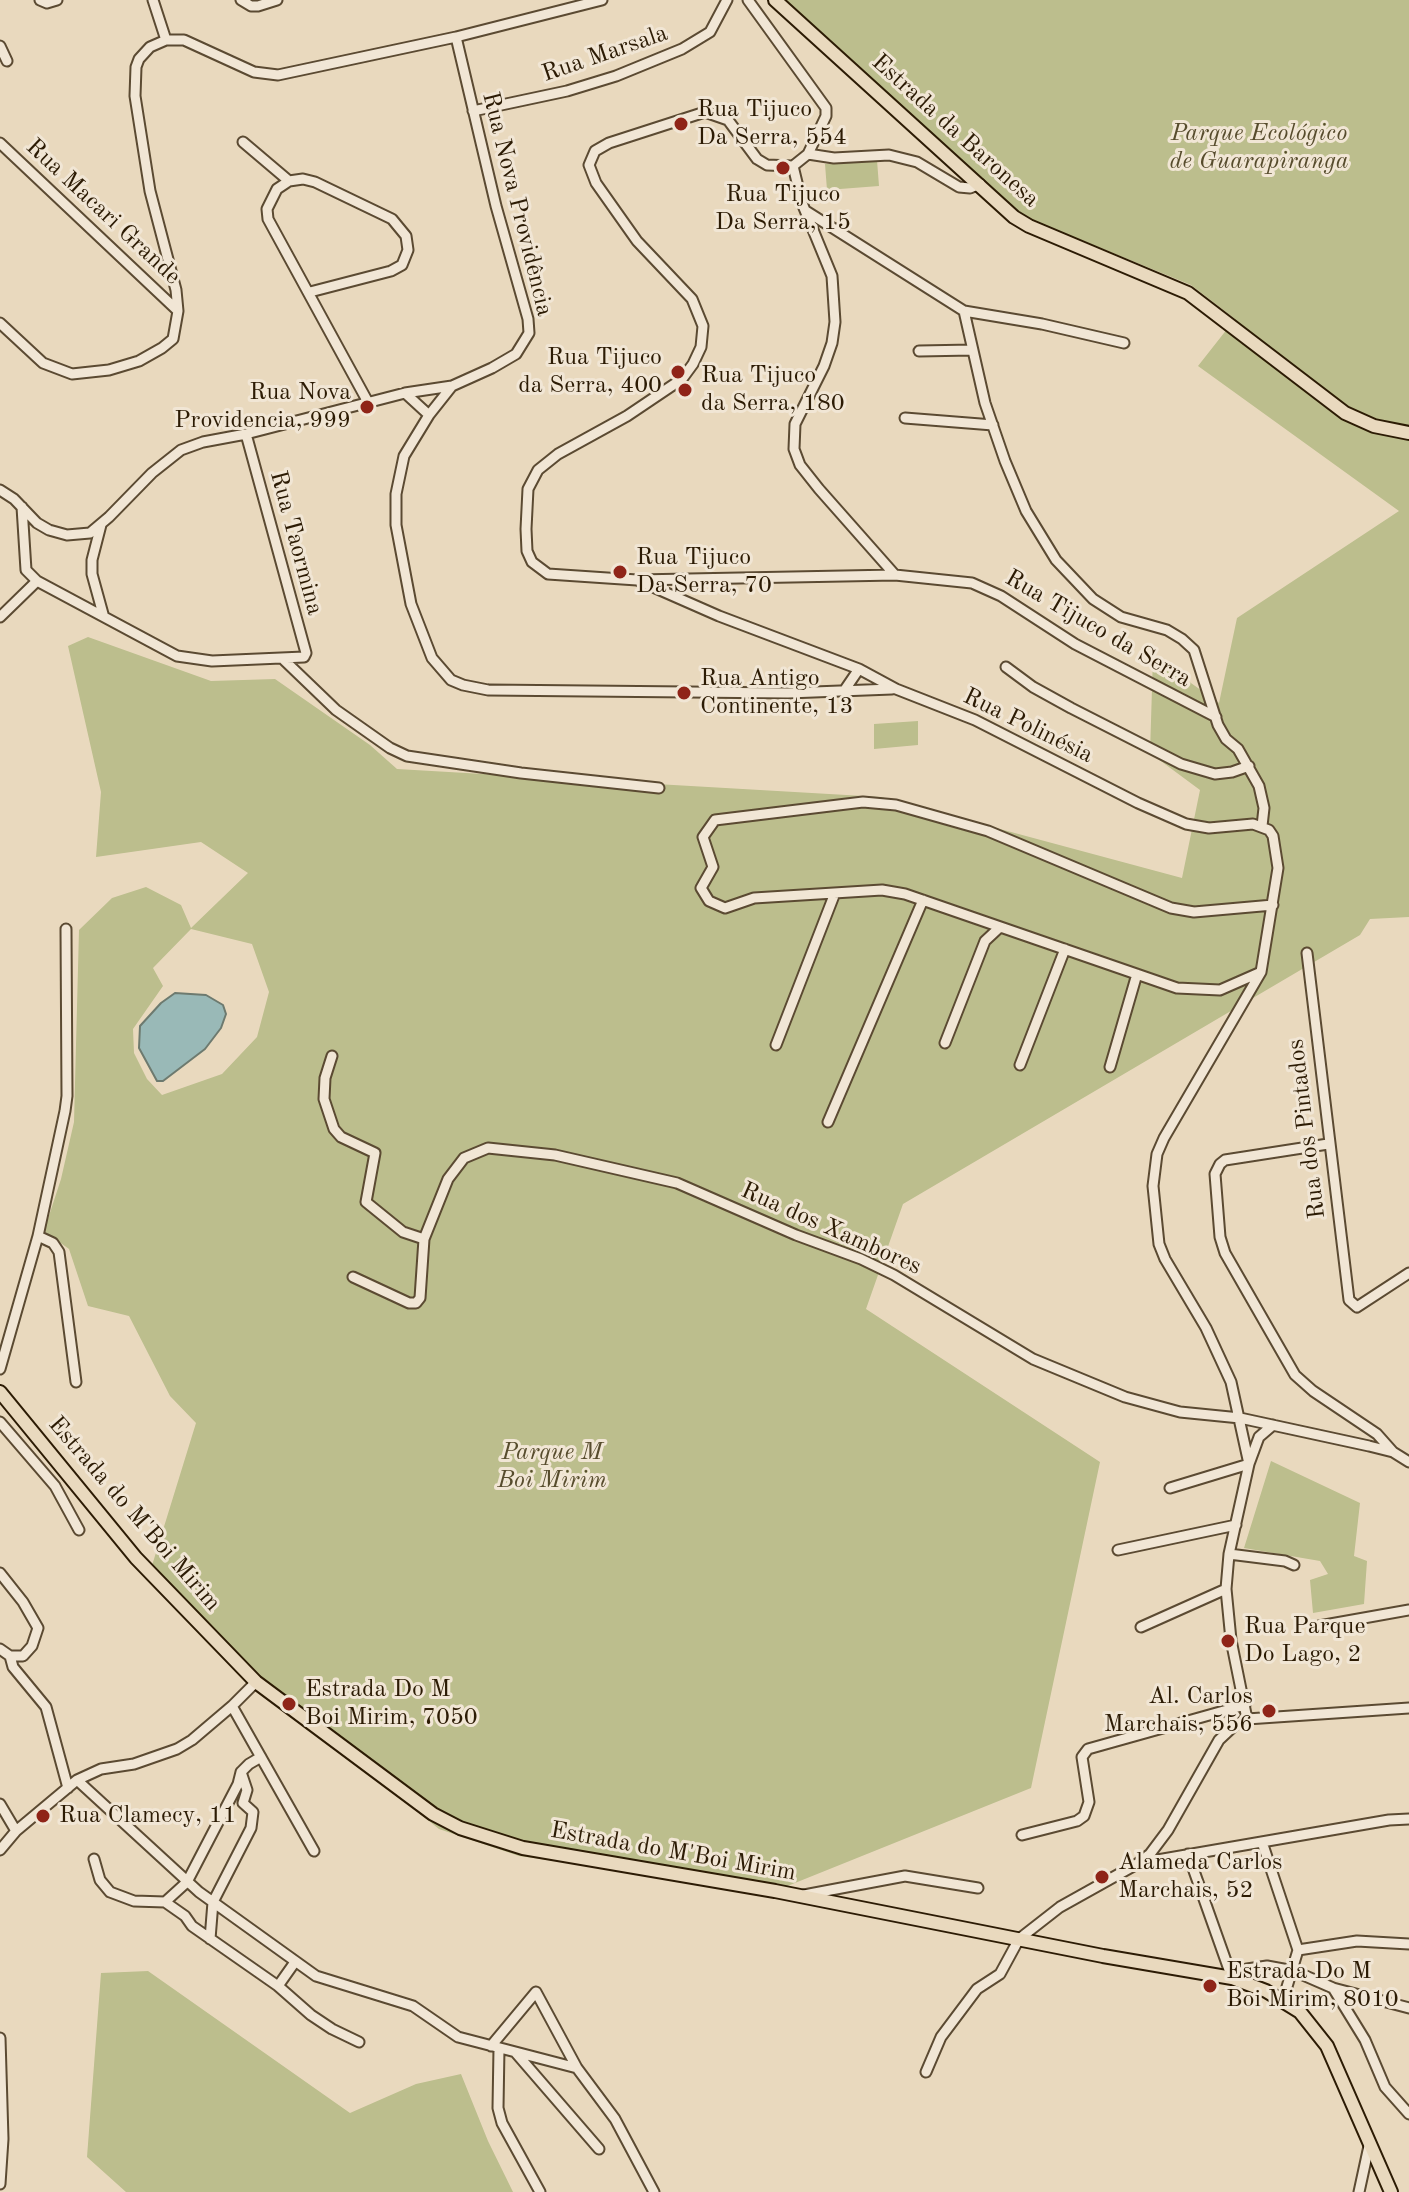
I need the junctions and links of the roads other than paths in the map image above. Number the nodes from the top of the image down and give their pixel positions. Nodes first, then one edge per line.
1 (40, 0) edge
2 (57, 0) edge
3 (153, 0) edge
4 (241, 0) edge
5 (277, 0) edge
6 (602, 0) edge
7 (727, 0) edge
8 (748, 0) edge
9 (775, 0) edge
10 (456, 37) junction
11 (166, 40) junction
12 (0, 46) edge
13 (7, 61) dead end
14 (473, 111) junction
15 (243, 142) dead end
16 (0, 143) edge
17 (808, 154) junction
18 (793, 166) junction
19 (289, 181) junction
20 (980, 184) junction
21 (806, 211) junction
22 (310, 292) junction
23 (178, 311) junction
24 (964, 311) junction
25 (0, 323) edge
26 (1124, 343) dead end
27 (972, 350) junction
28 (919, 351) dead end
29 (452, 386) junction
30 (405, 393) junction
31 (369, 404) junction
32 (429, 415) junction
33 (905, 418) dead end
34 (993, 425) junction
35 (1409, 433) edge
36 (246, 434) junction
37 (0, 490) edge
38 (22, 507) junction
39 (101, 525) junction
40 (895, 575) junction
41 (637, 580) junction
42 (37, 581) junction
43 (103, 614) junction
44 (0, 617) edge
45 (284, 660) junction
46 (1006, 667) dead end
47 (859, 669) junction
48 (896, 689) junction
49 (844, 691) junction
50 (1216, 717) junction
51 (1249, 766) junction
52 (659, 788) dead end
53 (1262, 826) junction
54 (835, 893) junction
55 (923, 900) junction
56 (1273, 905) junction
57 (1000, 927) junction
58 (66, 929) dead end
59 (1065, 949) junction
60 (1307, 953) dead end
61 (1261, 972) junction
62 (1137, 974) junction
63 (945, 1043) dead end
64 (776, 1045) dead end
65 (332, 1056) dead end
66 (1020, 1065) dead end
67 (1110, 1067) dead end
68 (828, 1122) dead end
69 (1328, 1144) junction
70 (38, 1236) junction
71 (424, 1239) junction
72 (1409, 1273) edge
73 (353, 1277) dead end
74 (0, 1369) edge
75 (76, 1382) dead end
76 (0, 1392) edge
77 (1240, 1418) junction
78 (0, 1422) edge
79 (1273, 1425) junction
80 (1393, 1452) junction
81 (1407, 1459) edge
82 (1249, 1464) junction
83 (1170, 1488) dead end
84 (1236, 1525) junction
85 (79, 1530) dead end
86 (1118, 1550) dead end
87 (1229, 1554) junction
88 (1294, 1565) dead end
89 (0, 1573) edge
90 (1226, 1589) junction
91 (1409, 1610) edge
92 (1319, 1626) dead end
93 (1141, 1627) dead end
94 (0, 1649) edge
95 (10, 1656) junction
96 (256, 1682) junction
97 (1245, 1705) junction
98 (232, 1706) junction
99 (1409, 1708) edge
100 (1247, 1719) junction
101 (261, 1757) junction
102 (241, 1772) junction
103 (77, 1780) junction
104 (68, 1788) junction
105 (0, 1804) edge
106 (1409, 1819) edge
107 (16, 1831) junction
108 (1022, 1835) dead end
109 (1262, 1842) junction
110 (0, 1850) edge
111 (314, 1851) dead end
112 (1188, 1854) junction
113 (94, 1859) dead end
114 (1137, 1864) junction
115 (187, 1882) junction
116 (978, 1888) dead end
117 (799, 1896) junction
118 (165, 1902) junction
119 (213, 1902) junction
120 (210, 1939) junction
121 (1019, 1939) junction
122 (1409, 1944) edge
123 (1298, 1950) junction
124 (295, 1962) junction
125 (1294, 1971) junction
126 (1232, 1978) junction
127 (278, 1986) junction
128 (1333, 1988) junction
129 (1283, 2000) junction
130 (1409, 2008) edge
131 (0, 2038) edge
132 (359, 2042) dead end
133 (495, 2047) junction
134 (516, 2053) junction
135 (577, 2068) junction
136 (926, 2072) dead end
137 (1409, 2114) edge
138 (1369, 2146) junction
139 (599, 2149) dead end
140 (0, 2184) edge
141 (540, 2192) edge
142 (654, 2192) edge
143 (1359, 2192) edge
144 (1391, 2192) edge

1 - 2 street
3 - 11 street
4 - 5 street
6 - 10 street
7 - 14 street, Rua Marsala
8 - 17 street
9 - 20 main road, Estrada da Baronesa
10 - 11 street
10 - 14 street, Rua Nova Providência
11 - 23 street
12 - 13 street
14 - 29 street, Rua Nova Providência
15 - 19 street
16 - 23 street, Rua Macari Grande
17 - 18 street
17 - 20 street
18 - 21 street
18 - 41 street, Rua Tijuco da Serra
19 - 22 street
19 - 22 street
20 - 35 main road, Estrada da Baronesa
21 - 24 street
21 - 40 street
22 - 31 street
23 - 25 street
24 - 26 street
24 - 27 street
27 - 28 street
27 - 34 street
29 - 30 street, Rua Nova Providência
29 - 32 street
30 - 31 street, Rua Nova Providência
30 - 32 street
31 - 36 street, Rua Nova Providência
32 - 49 street
33 - 34 street
34 - 50 street
36 - 39 street, Rua Nova Providência
36 - 45 street, Rua Taormina
37 - 38 street
38 - 39 street
38 - 42 street
39 - 43 street
40 - 41 street, Rua Tijuco da Serra
40 - 50 street, Rua Tijuco da Serra
41 - 47 street, Rua Polinésia
42 - 43 street
42 - 44 street
43 - 45 street
45 - 52 street
46 - 51 street
47 - 48 street, Rua Polinésia
47 - 49 street
48 - 49 street
48 - 53 street, Rua Polinésia
50 - 51 street
51 - 53 street
53 - 56 street
54 - 55 street
54 - 56 street
54 - 64 street
55 - 57 street
55 - 68 street
56 - 61 street
57 - 59 street
57 - 63 street
58 - 70 street
59 - 62 street
59 - 66 street
60 - 69 street, Rua dos Pintados
61 - 62 street
61 - 77 street
62 - 67 street
65 - 71 street
69 - 72 street, Rua dos Pintados
69 - 80 street
70 - 74 street
70 - 75 street
71 - 73 street, Rua dos Xambores
71 - 77 street, Rua dos Xambores
76 - 96 main road, Estrada do M'Boi Mirim
77 - 79 street, Rua dos Xambores
77 - 82 street
78 - 85 street
79 - 80 street, Rua dos Xambores
79 - 82 street
80 - 81 street
82 - 83 street
82 - 84 street
84 - 86 street
84 - 87 street
87 - 88 street
87 - 90 street
89 - 95 street
90 - 93 street
90 - 97 street
91 - 92 street
94 - 95 street
95 - 104 street
96 - 98 street
96 - 117 main road, Estrada do M'Boi Mirim
97 - 100 street
97 - 108 street
98 - 101 street
98 - 103 street
99 - 100 street
100 - 114 street
101 - 102 street
101 - 111 street
102 - 115 street
102 - 119 street
103 - 104 street
103 - 115 street
104 - 107 street
105 - 107 street
106 - 109 street
107 - 110 street
109 - 112 street
109 - 123 street
112 - 114 street
112 - 126 street
113 - 118 street
114 - 121 street
115 - 118 street
115 - 119 street
116 - 117 street
117 - 121 main road, Estrada do M'Boi Mirim
118 - 120 street
119 - 120 street
119 - 124 street
120 - 127 street
121 - 126 main road, Estrada do M'Boi Mirim
121 - 136 street
122 - 123 street
123 - 125 street
124 - 127 street
124 - 133 street
125 - 126 street
125 - 128 street
125 - 129 street
126 - 129 main road, Estrada do M'Boi Mirim
127 - 132 street
128 - 130 street
128 - 137 street
129 - 138 main road, Estrada do M'Boi Mirim
131 - 140 street
133 - 134 street
133 - 135 street
133 - 141 street
134 - 135 street
134 - 139 street
135 - 142 street
138 - 143 street
138 - 144 main road, Estrada do M'Boi Mirim

